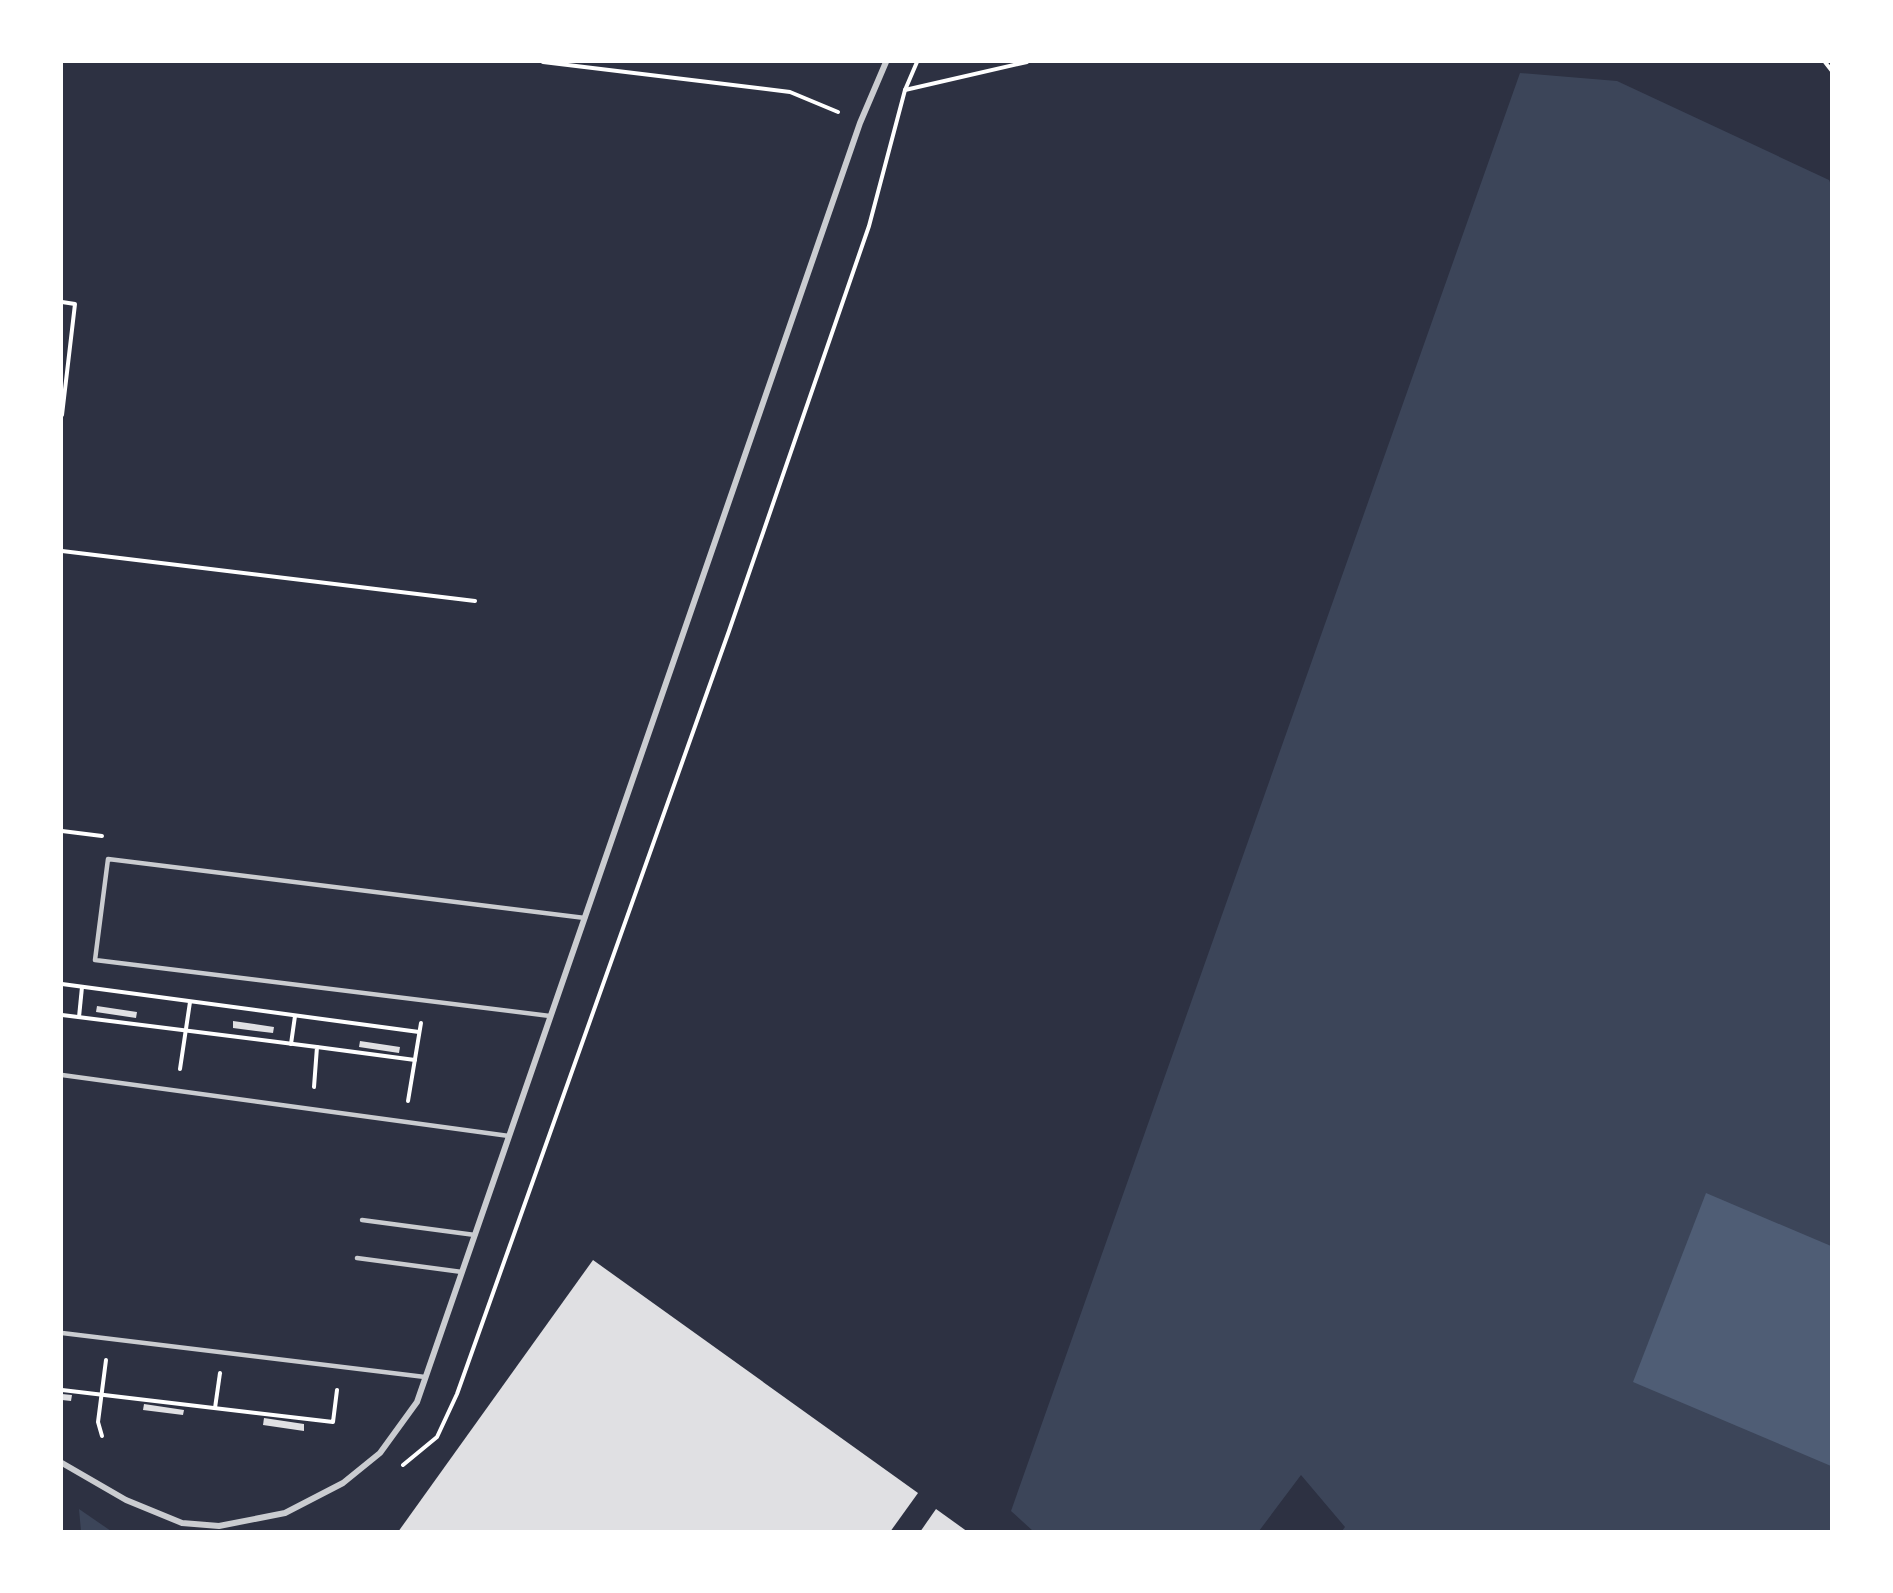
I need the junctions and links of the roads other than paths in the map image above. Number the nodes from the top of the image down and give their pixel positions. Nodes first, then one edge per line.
1 (886, 62) edge
2 (585, 918) junction
3 (550, 1016) junction
4 (62, 1075) edge
5 (509, 1136) junction
6 (362, 1220) dead end
7 (475, 1235) junction
8 (357, 1258) dead end
9 (462, 1272) junction
10 (62, 1333) edge
11 (425, 1377) junction
12 (62, 1463) edge
13 (219, 1529) edge

1 - 2 street
2 - 3 street
2 - 3 lane
3 - 5 street
4 - 5 lane
5 - 7 street
6 - 7 lane
7 - 9 street
8 - 9 lane
9 - 11 street
10 - 11 lane
11 - 13 street
12 - 13 street

